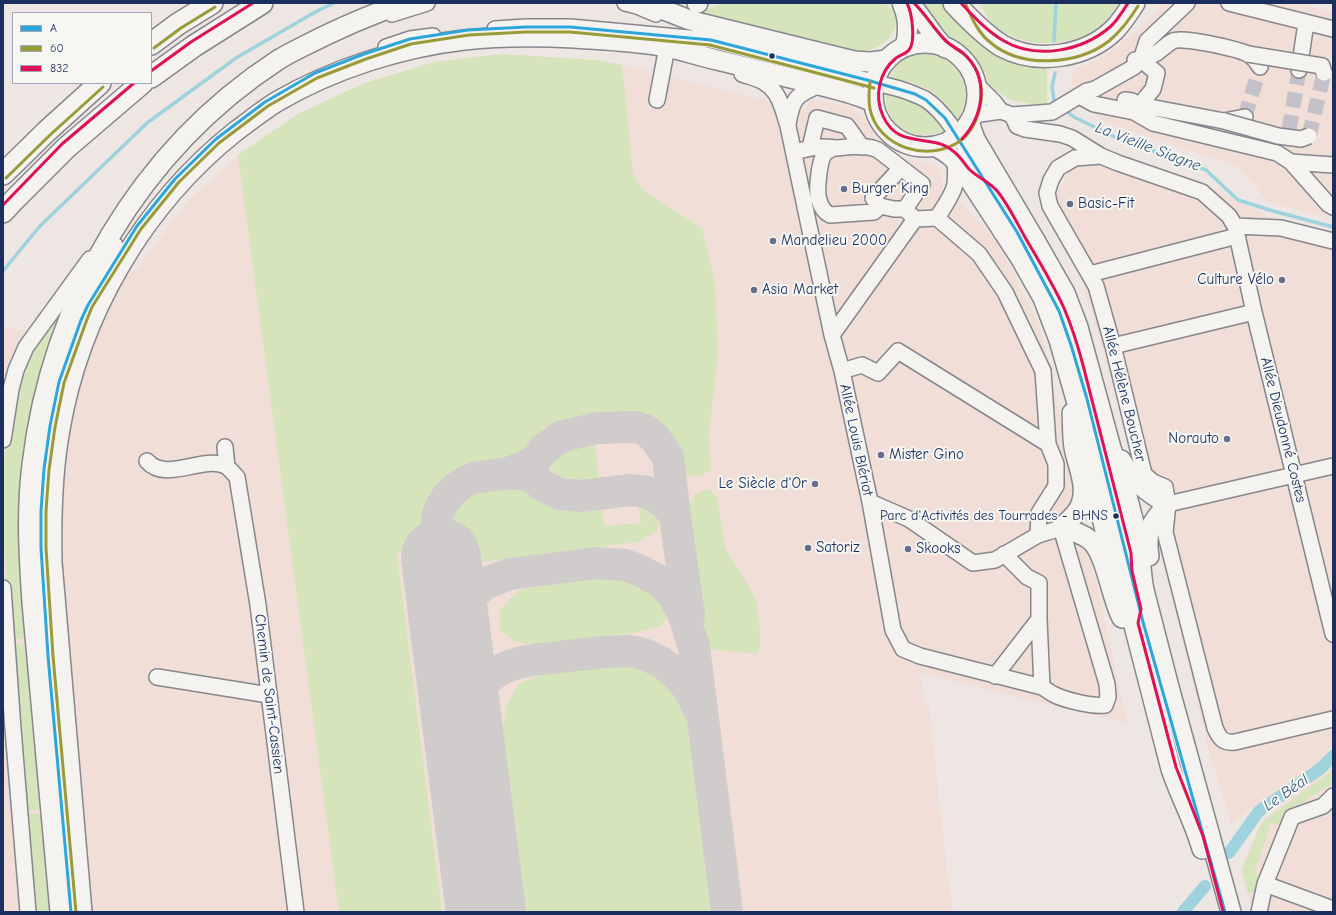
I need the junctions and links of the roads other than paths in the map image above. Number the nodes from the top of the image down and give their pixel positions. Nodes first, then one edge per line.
1 (212, 3) edge
2 (262, 3) edge
3 (404, 3) edge
4 (427, 3) edge
5 (625, 3) edge
6 (646, 3) edge
7 (902, 3) edge
8 (906, 3) edge
9 (954, 3) edge
10 (971, 3) edge
11 (1134, 3) edge
12 (1187, 3) edge
13 (1229, 3) edge
14 (1306, 23) junction
15 (1333, 29) edge
16 (990, 37) junction
17 (711, 40) junction
18 (152, 43) edge
19 (667, 47) junction
20 (905, 47) junction
21 (945, 48) junction
22 (685, 52) junction
23 (1248, 54) junction
24 (887, 60) junction
25 (1141, 60) junction
26 (1260, 67) dead end
27 (1299, 70) tunnel mouth
28 (1324, 73) dead end
29 (152, 75) edge
30 (875, 83) junction
31 (99, 84) edge
32 (141, 84) edge
33 (976, 84) junction
34 (820, 85) junction
35 (1079, 96) junction
36 (657, 100) dead end
37 (873, 102) junction
38 (1137, 108) junction
39 (1006, 113) junction
40 (1245, 117) dead end
41 (1224, 121) junction
42 (967, 125) junction
43 (788, 126) junction
44 (1289, 130) tunnel mouth
45 (1309, 136) dead end
46 (934, 146) junction
47 (862, 147) junction
48 (810, 148) junction
49 (833, 148) junction
50 (794, 152) junction
51 (1277, 153) junction
52 (1101, 156) junction
53 (1291, 162) junction
54 (1333, 165) edge
55 (960, 166) junction
56 (901, 168) junction
57 (3, 174) edge
58 (994, 195) junction
59 (880, 206) junction
60 (1333, 207) edge
61 (126, 209) junction
62 (3, 212) edge
63 (910, 214) junction
64 (937, 218) junction
65 (1236, 231) junction
66 (1333, 241) edge
67 (1090, 274) junction
68 (88, 305) junction
69 (1254, 312) junction
70 (832, 335) junction
71 (1113, 346) junction
72 (842, 371) junction
73 (1072, 386) junction
74 (1109, 438) junction
75 (3, 440) edge
76 (1048, 444) junction
77 (225, 448) dead end
78 (146, 462) dead end
79 (1333, 466) edge
80 (232, 472) junction
81 (1294, 476) junction
82 (870, 502) junction
83 (1168, 504) junction
84 (1061, 528) junction
85 (1038, 535) junction
86 (1004, 554) junction
87 (1126, 554) junction
88 (3, 588) edge
89 (1039, 619) junction
90 (1133, 623) junction
91 (1333, 634) edge
92 (1160, 650) junction
93 (1141, 653) junction
94 (156, 676) dead end
95 (995, 676) junction
96 (1042, 687) junction
97 (269, 695) junction
98 (1333, 719) edge
99 (1330, 806) edge
100 (1265, 884) junction
101 (1333, 908) edge
102 (28, 912) edge
103 (60, 912) edge
104 (71, 912) edge
105 (82, 912) edge
106 (296, 912) edge
107 (1218, 912) edge
108 (1225, 912) edge
109 (1231, 912) edge
110 (1259, 912) edge

1 - 18 highway
2 - 29 highway
3 - 61 main road
4 - 68 street
5 - 17 street
6 - 24 main road
7 - 20 main road
8 - 21 main road
9 - 16 highway
10 - 16 highway
11 - 16 highway
12 - 25 street
13 - 14 street
14 - 15 street
14 - 27 street
17 - 30 street
17 - 68 street
19 - 22 main road
19 - 36 street
19 - 105 main road
20 - 21 main road
20 - 24 main road
21 - 33 main road
22 - 34 main road
22 - 43 street, Allée Louis Blériot
23 - 25 street
23 - 26 street
23 - 28 street, bridge
24 - 30 main road
25 - 35 street
25 - 38 street
30 - 37 main road
30 - 42 street
31 - 57 highway
32 - 62 highway
33 - 39 street
33 - 42 main road
34 - 37 main road
34 - 43 street
35 - 38 street
35 - 39 street
37 - 46 main road
38 - 41 street
38 - 51 street
39 - 42 street
39 - 52 street, Allée Hélène Boucher
40 - 41 street
41 - 45 street, bridge
42 - 46 main road
42 - 58 street
42 - 74 main road
43 - 50 street, Allée Louis Blériot
44 - 51 street
46 - 55 main road
47 - 48 street
47 - 49 street
47 - 56 street
48 - 49 street
48 - 50 street
49 - 59 street
50 - 70 street, Allée Louis Blériot
51 - 53 street
52 - 65 street, Allée Hélène Boucher
52 - 67 street, Allée Hélène Boucher
53 - 54 street
53 - 60 street
55 - 58 street
55 - 64 street
55 - 73 main road
56 - 59 street
56 - 63 street
58 - 87 street
59 - 63 street
61 - 75 street
61 - 103 main road
63 - 64 street
63 - 70 street
64 - 76 street
65 - 66 street
65 - 67 street
65 - 69 street, Allée Dieudonné Costes
67 - 71 street, Allée Hélène Boucher
68 - 104 street
69 - 71 street
69 - 81 street, Allée Dieudonné Costes
70 - 72 street, Allée Louis Blériot
71 - 83 street, Allée Hélène Boucher
72 - 76 street
72 - 82 street, Allée Louis Blériot
73 - 84 main road
73 - 90 main road
74 - 83 main road
74 - 92 main road
76 - 85 street
77 - 80 street, Chemin de Saint-Cassien
78 - 80 street
79 - 81 street
80 - 97 street, Chemin de Saint-Cassien
81 - 83 street
81 - 91 street, Allée Dieudonné Costes
82 - 86 street
82 - 95 street, Allée Louis Blériot
83 - 92 main road
83 - 98 street, Allée Hélène Boucher
84 - 85 street
84 - 93 main road
84 - 96 street, Allée Louis Blériot
85 - 86 street
86 - 89 street
87 - 90 street
87 - 108 street
88 - 102 street
89 - 95 street
89 - 96 street
90 - 93 main road
92 - 109 main road
93 - 107 main road
94 - 97 street
95 - 96 street, Allée Louis Blériot
97 - 106 street, Chemin de Saint-Cassien
99 - 100 street
100 - 101 street
100 - 110 street

